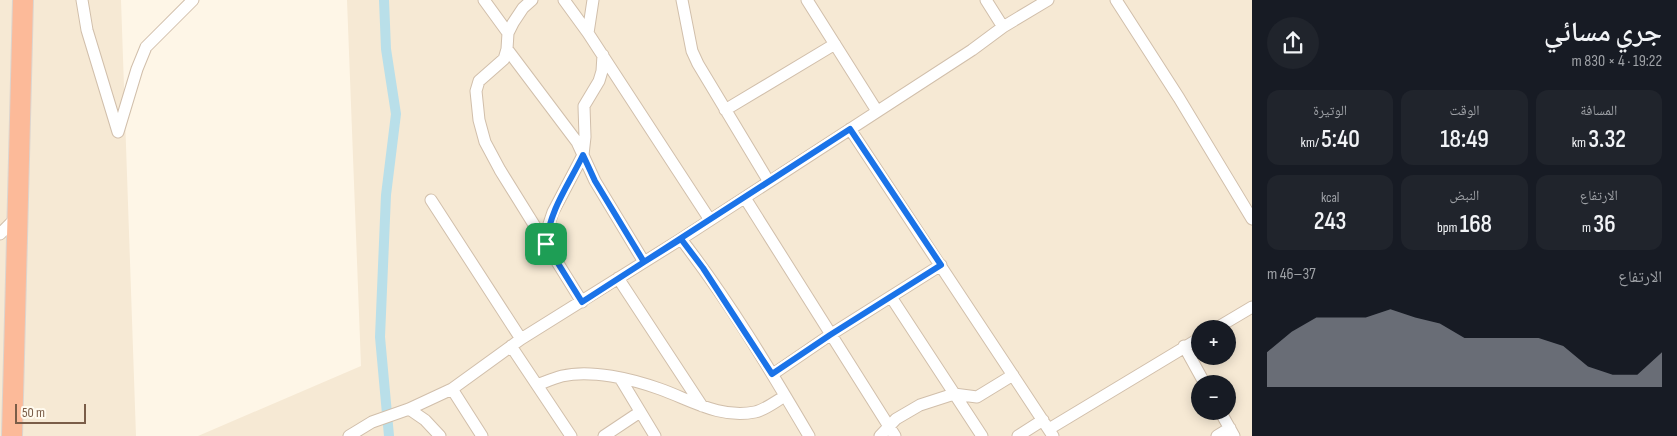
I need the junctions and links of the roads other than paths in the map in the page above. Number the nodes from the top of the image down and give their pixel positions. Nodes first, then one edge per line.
1 (23, 0) edge
2 (82, 0) edge
3 (193, 0) edge
4 (484, 0) edge
5 (532, 0) edge
6 (564, 0) edge
7 (593, 0) edge
8 (682, 0) edge
9 (807, 0) edge
10 (986, 0) edge
11 (1048, 0) edge
12 (1116, 0) edge
13 (1002, 28) junction
14 (588, 32) junction
15 (508, 33) junction
16 (835, 44) junction
17 (507, 49) junction
18 (602, 55) junction
19 (726, 110) junction
20 (877, 111) junction
21 (850, 129) junction
22 (583, 155) junction
23 (769, 182) junction
24 (745, 198) junction
25 (431, 200) dead end
26 (18, 216) junction
27 (1252, 219) edge
28 (710, 220) junction
29 (0, 234) edge
30 (681, 239) junction
31 (546, 244) junction
32 (644, 262) junction
33 (941, 265) junction
34 (618, 278) junction
35 (891, 296) junction
36 (582, 302) junction
37 (1252, 307) edge
38 (1230, 320) edge
39 (830, 335) junction
40 (1191, 342) edge
41 (516, 343) junction
42 (1184, 346) junction
43 (772, 374) junction
44 (1013, 375) junction
45 (1200, 375) edge
46 (620, 378) junction
47 (537, 385) junction
48 (452, 389) junction
49 (954, 394) junction
50 (785, 396) junction
51 (702, 406) junction
52 (409, 409) junction
53 (640, 412) junction
54 (1225, 420) edge
55 (1048, 428) edge
56 (892, 431) edge
57 (1232, 432) edge
58 (12, 436) edge
59 (349, 436) edge
60 (440, 436) edge
61 (482, 436) edge
62 (570, 436) edge
63 (604, 436) edge
64 (655, 436) edge
65 (808, 436) edge
66 (880, 436) edge
67 (982, 436) edge
68 (1018, 436) edge
69 (1217, 436) edge

1 - 26 highway
2 - 3 street
4 - 15 street
5 - 15 street
6 - 14 street
7 - 14 street
8 - 19 street
9 - 16 street
10 - 13 street
11 - 13 street
12 - 27 street
13 - 20 street
14 - 18 street
15 - 17 street
16 - 19 street
16 - 20 street
17 - 22 street
17 - 31 street
18 - 22 street
18 - 28 street
19 - 23 street
20 - 21 street
21 - 23 street
21 - 33 street
22 - 31 street
22 - 32 street
23 - 24 street
24 - 28 street
24 - 39 street
25 - 41 street
26 - 29 street
26 - 58 highway
28 - 30 street
30 - 32 street
30 - 43 street
31 - 36 street
32 - 34 street
33 - 35 street
33 - 44 street
34 - 36 street
34 - 51 street
35 - 39 street
35 - 49 street
36 - 41 street
37 - 38 street
39 - 43 street
39 - 56 street
40 - 42 street
41 - 47 street
41 - 48 street
42 - 45 street
42 - 55 street
43 - 50 street
44 - 49 street
44 - 55 street
46 - 47 street
46 - 51 street
46 - 53 street
47 - 62 street
48 - 52 street
48 - 61 street
49 - 56 street
49 - 67 street
50 - 51 street
50 - 65 street
52 - 59 street
52 - 60 street
53 - 63 street
53 - 64 street
54 - 57 street
55 - 68 street
56 - 66 street
57 - 69 street

